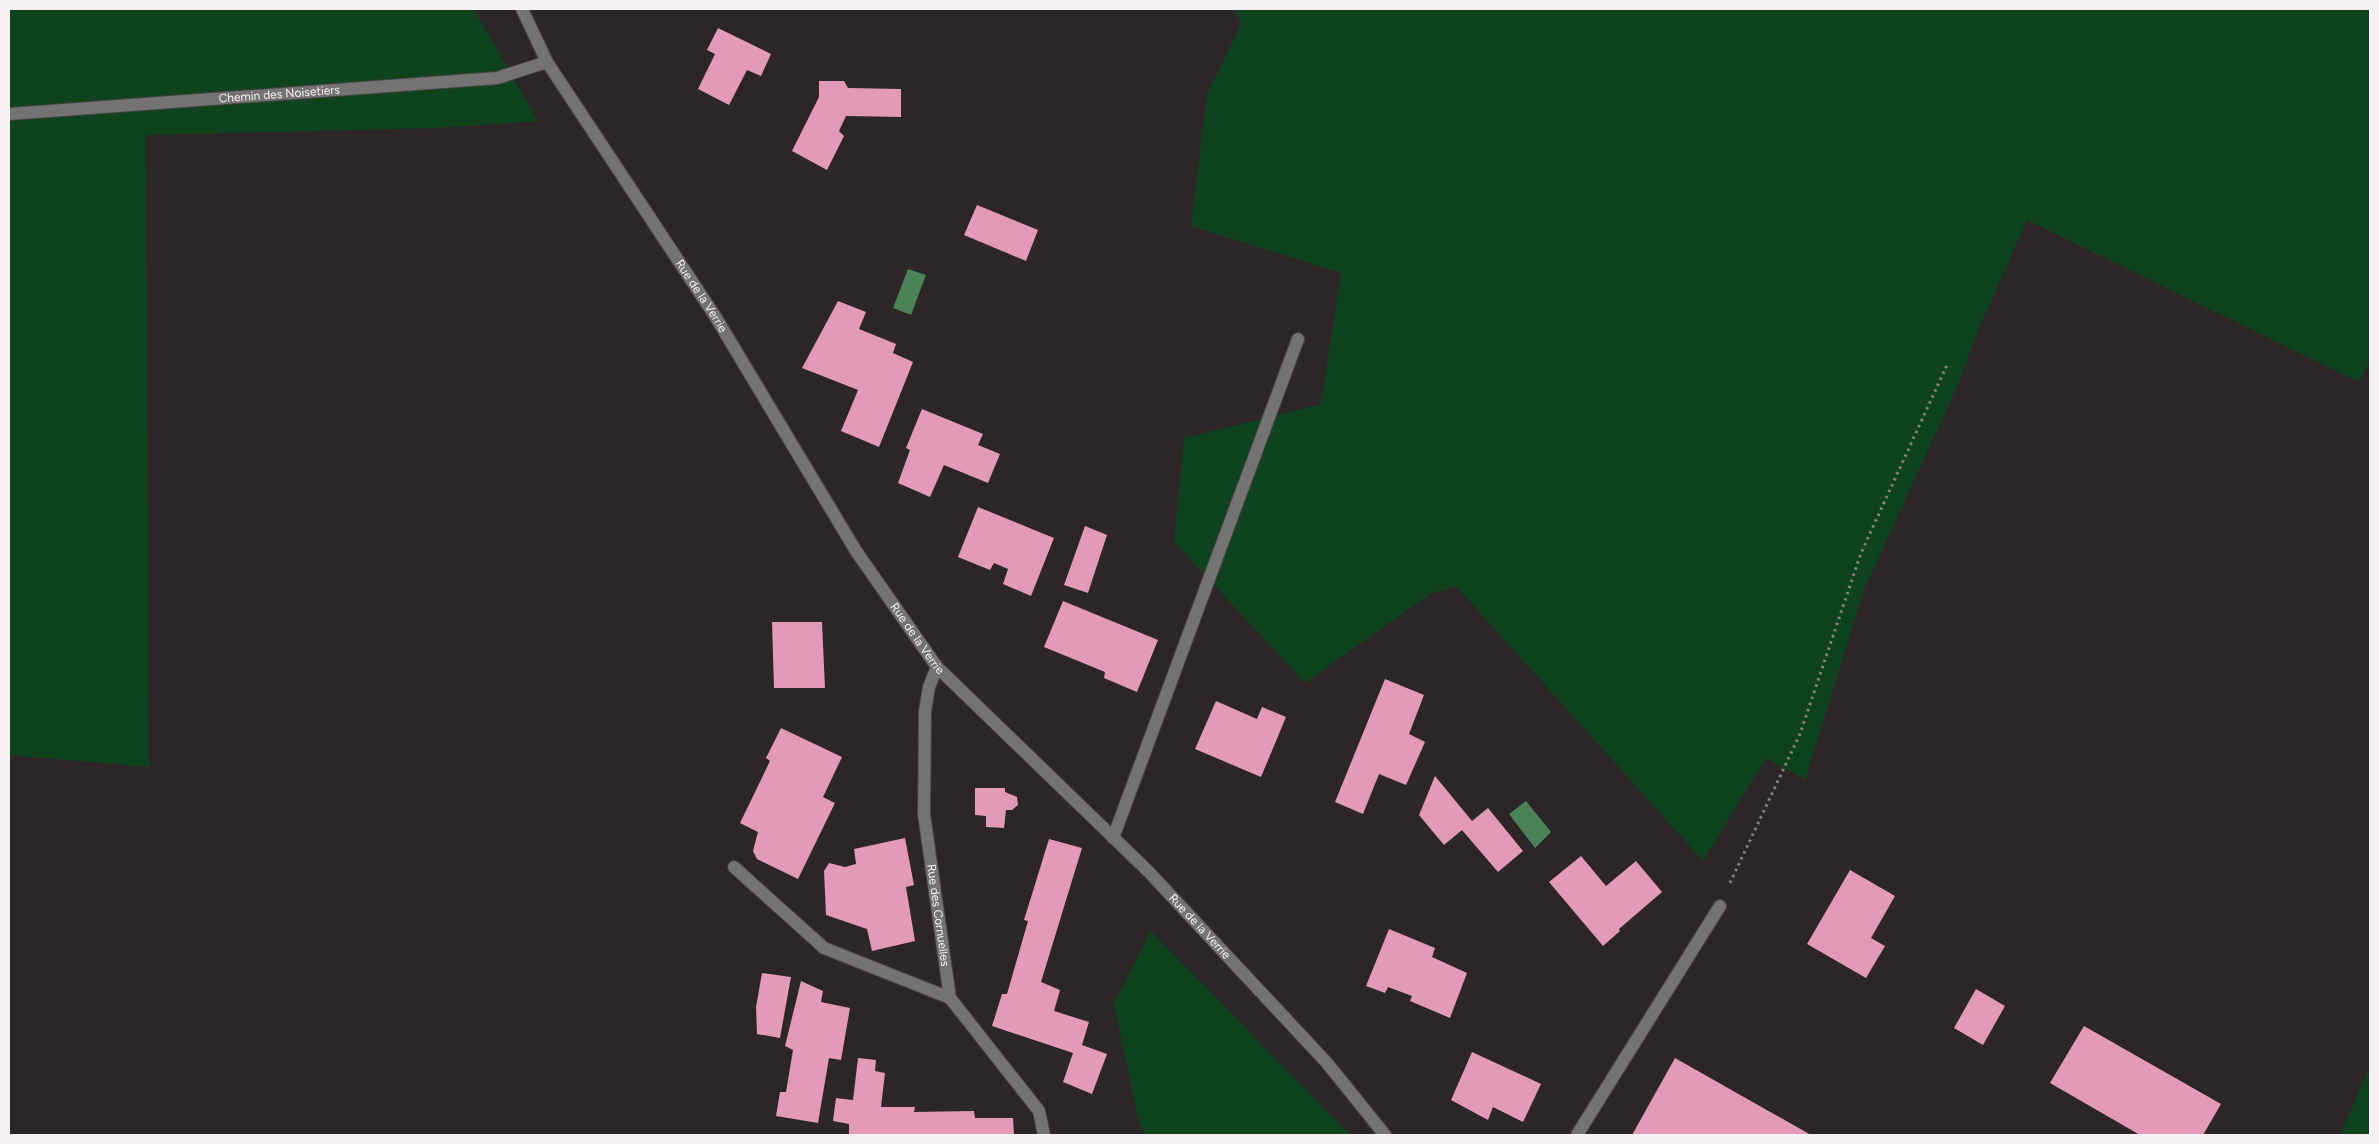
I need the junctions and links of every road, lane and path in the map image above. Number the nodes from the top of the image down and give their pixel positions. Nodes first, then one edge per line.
1 (522, 9) edge
2 (547, 62) junction
3 (9, 114) edge
4 (1298, 339) dead end
5 (1947, 365) dead end
6 (937, 667) junction
7 (1113, 838) junction
8 (734, 867) dead end
9 (1720, 906) joint
10 (950, 998) junction
11 (1044, 1135) edge
12 (1385, 1135) edge
13 (1577, 1135) edge

1 - 2 street, Rue de la Verrie
2 - 3 street, Chemin des Noisetiers
2 - 6 street, Rue de la Verrie
4 - 7 street
5 - 9 path
6 - 7 street, Rue de la Verrie
6 - 10 street, Rue des Cornuelles
7 - 12 street, Rue de la Verrie
8 - 10 street
9 - 13 street
10 - 11 street

